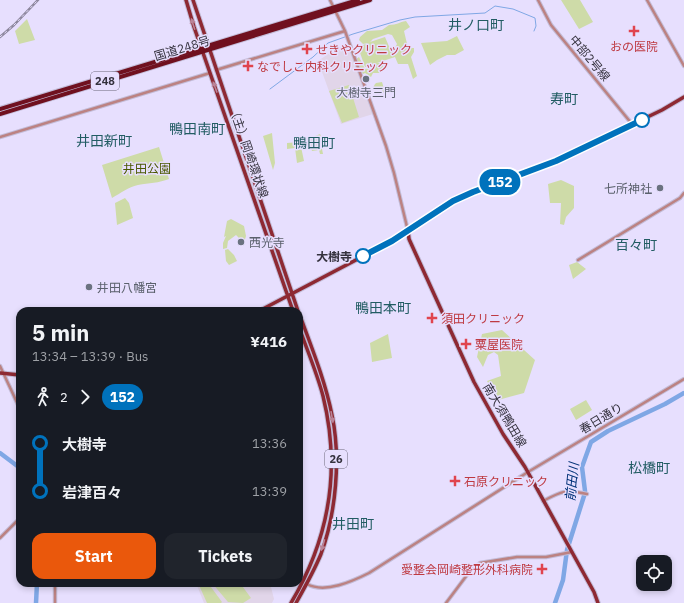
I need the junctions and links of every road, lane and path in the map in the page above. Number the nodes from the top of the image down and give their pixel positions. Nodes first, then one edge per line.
1 (186, 0) edge
2 (193, 0) edge
3 (330, 0) edge
4 (358, 0) edge
5 (370, 0) edge
6 (538, 0) edge
7 (647, 0) edge
8 (334, 9) junction
9 (346, 32) junction
10 (208, 45) junction
11 (201, 47) junction
12 (210, 50) junction
13 (203, 52) junction
14 (684, 66) edge
15 (216, 70) junction
16 (210, 73) junction
17 (684, 97) edge
18 (0, 109) edge
19 (0, 114) edge
20 (632, 124) junction
21 (0, 138) edge
22 (684, 193) edge
23 (408, 231) junction
24 (578, 260) dead end
25 (290, 295) junction
26 (267, 307) edge
27 (292, 307) edge
28 (296, 307) edge
29 (303, 324) edge
30 (303, 338) edge
31 (0, 366) edge
32 (2, 373) edge
33 (16, 375) edge
34 (684, 380) edge
35 (16, 401) edge
36 (528, 472) junction
37 (587, 494) dead end
38 (543, 501) junction
39 (16, 522) edge
40 (0, 538) edge
41 (570, 552) junction
42 (303, 581) edge
43 (307, 584) junction
44 (55, 587) edge
45 (299, 587) edge
46 (55, 603) edge
47 (290, 603) edge
48 (296, 603) edge
49 (446, 603) edge
50 (598, 603) edge

11 -> 1 main road, （主）岡崎環状線 / 26
2 - 10 main road, （主）岡崎環状線 / 26
3 - 8 street
4 - 8 highway, 国道248号 / 248
5 - 8 highway, 国道248号 / 248
6 - 20 street, 中部2号線
7 - 14 street
8 - 9 street
8 - 10 highway, 国道248号 / 248
8 - 12 highway, 国道248号 / 248
9 - 15 street
9 - 23 street
10 - 11 highway, 国道248号 / 248
10 - 12 main road, （主）岡崎環状線 / 26
11 - 13 main road, （主）岡崎環状線 / 26
11 - 18 highway, 国道248号 / 248
12 - 13 highway, 国道248号 / 248
12 - 15 main road, （主）岡崎環状線 / 26
13 - 16 main road, （主）岡崎環状線 / 26
13 - 19 highway, 国道248号 / 248
15 - 25 main road, （主）岡崎環状線 / 26
16 - 21 street
25 -> 16 main road, （主）岡崎環状線 / 26
17 - 20 main road
20 - 23 main road
22 - 24 street
23 - 25 main road
23 - 36 main road, 南大須鴨田線
25 - 26 main road
25 - 27 main road, （主）岡崎環状線 / 26
25 - 28 main road, （主）岡崎環状線 / 26
29 -> 43 main road, （主）岡崎環状線 / 26
30 - 42 main road, 26
31 - 32 street
32 - 33 main road
32 - 35 street
34 - 36 street, 春日通り
36 - 38 main road, 南大須鴨田線
36 - 43 street, 春日通り
37 - 38 street
38 - 41 main road, 南大須鴨田線
39 - 40 street
41 - 49 street
41 - 50 main road, 南大須鴨田線
43 - 48 main road, （主）岡崎環状線 / 26
44 - 46 street
45 - 47 main road, 26

